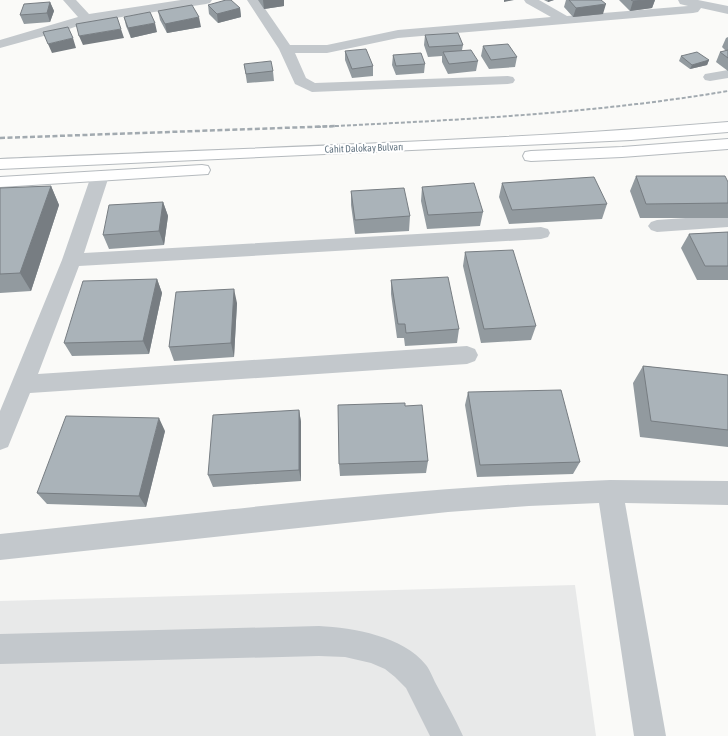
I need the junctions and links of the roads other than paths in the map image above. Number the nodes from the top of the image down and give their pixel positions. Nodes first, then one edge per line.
1 (69, 0) edge
2 (206, 0) edge
3 (252, 0) edge
4 (530, 0) edge
5 (682, 0) edge
6 (698, 4) junction
7 (728, 10) edge
8 (86, 18) junction
9 (564, 19) junction
10 (0, 44) edge
11 (286, 49) junction
12 (728, 74) edge
13 (710, 78) dead end
14 (508, 80) dead end
15 (728, 127) edge
16 (728, 144) edge
17 (0, 164) edge
18 (100, 176) junction
19 (0, 182) edge
20 (728, 221) edge
21 (657, 226) dead end
22 (540, 233) dead end
23 (72, 260) junction
24 (467, 355) dead end
25 (22, 384) junction
26 (0, 440) edge
27 (610, 491) junction
28 (728, 493) edge
29 (0, 547) edge
30 (0, 649) edge
31 (447, 736) edge
32 (650, 736) edge

1 - 8 street
2 - 8 street
3 - 11 street
4 - 9 street
5 - 6 street
6 - 7 street
6 - 9 street
8 - 10 street
9 - 11 street
11 - 14 street
12 - 13 street
15 - 17 main road, Cahit Dalokay Bulvarı
16 - 18 main road, Cahit Dalokay Bulvarı
18 - 19 main road, Cahit Dalokay Bulvarı
18 - 23 street
20 - 21 street
22 - 23 street
23 - 25 street
24 - 25 street
25 - 26 street
27 - 28 street
27 - 29 street
27 - 32 street
30 - 31 street

